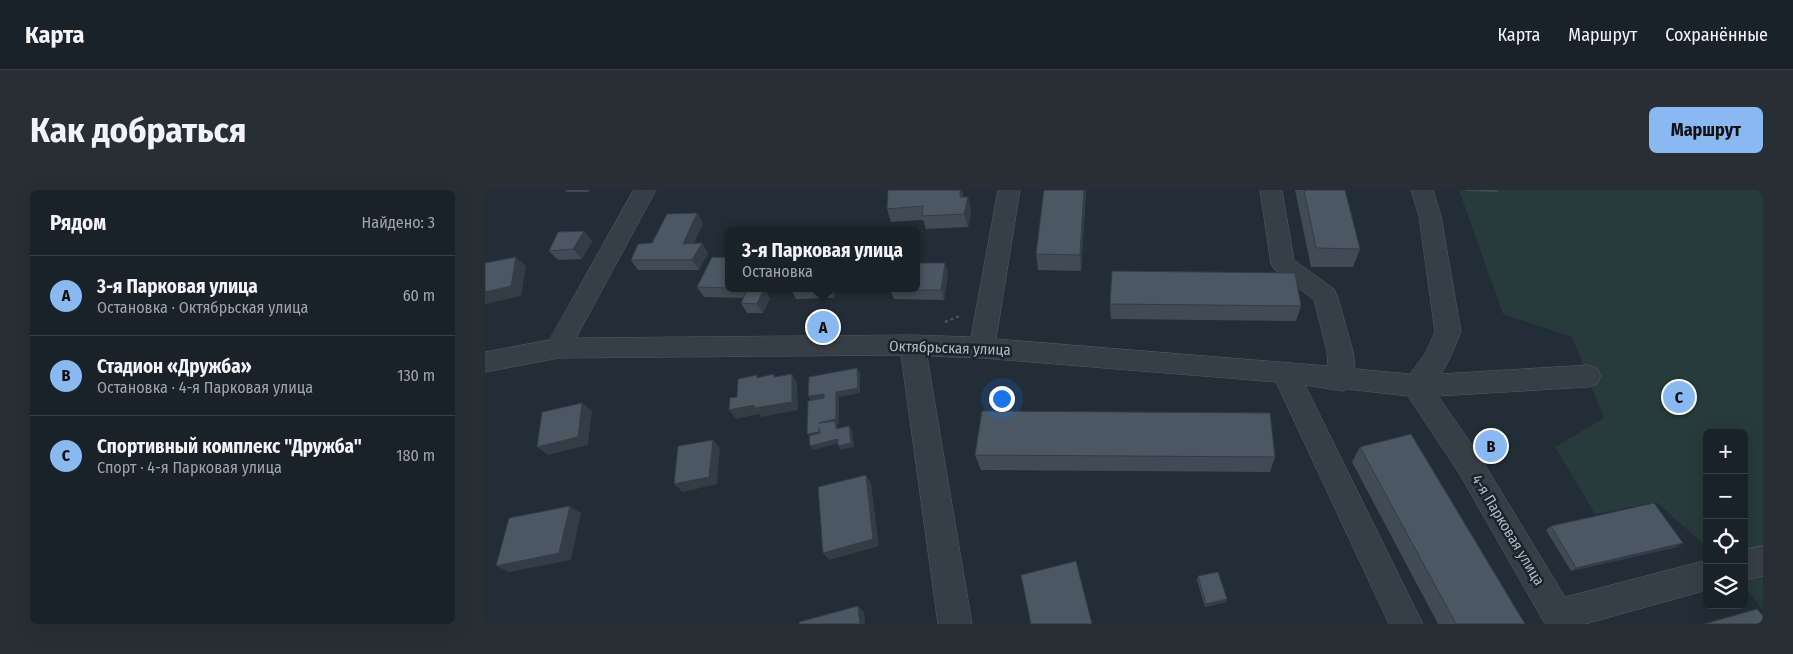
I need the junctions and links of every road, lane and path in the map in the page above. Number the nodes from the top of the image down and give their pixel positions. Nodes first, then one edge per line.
1 (645, 190) edge
2 (1009, 190) edge
3 (1271, 190) edge
4 (1422, 190) edge
5 (912, 345) junction
6 (559, 348) junction
7 (982, 348) junction
8 (485, 362) edge
9 (1285, 372) junction
10 (1588, 376) dead end
11 (1343, 380) junction
12 (1415, 386) junction
13 (1763, 561) edge
14 (1748, 564) edge
15 (1703, 575) edge
16 (1560, 620) edge
17 (955, 624) edge
18 (1406, 624) edge

1 - 6 street
2 - 7 street
3 - 11 street
4 - 12 street
5 - 6 street, Октябрьская улица
5 - 7 street, Октябрьская улица
5 - 17 street
6 - 8 street, Октябрьская улица
7 - 9 street, Октябрьская улица
9 - 11 street, Октябрьская улица
9 - 18 street
10 - 12 street, Октябрьская улица
11 - 12 street, Октябрьская улица
12 - 16 street, 4-я Парковая улица
13 - 14 street
15 - 16 street

